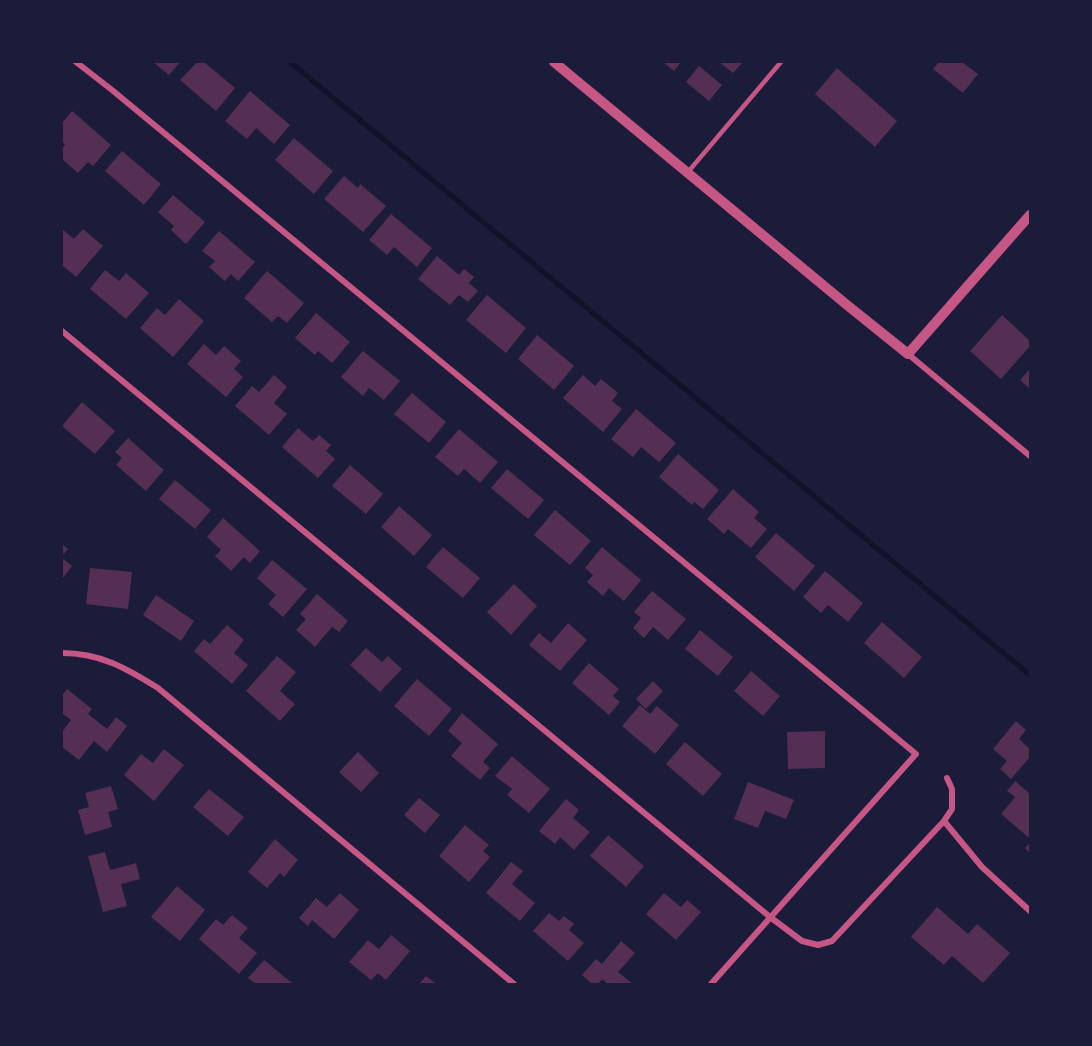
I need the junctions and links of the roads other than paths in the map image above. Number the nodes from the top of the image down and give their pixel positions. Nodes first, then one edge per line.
1 (76, 62) edge
2 (554, 62) edge
3 (781, 62) edge
4 (688, 173) junction
5 (1030, 215) edge
6 (62, 331) edge
7 (908, 354) junction
8 (1030, 456) edge
9 (62, 653) edge
10 (947, 778) dead end
11 (944, 821) junction
12 (1030, 911) edge
13 (770, 917) junction
14 (514, 984) edge
15 (711, 984) edge

1 - 13 street
2 - 4 street
3 - 4 lane
4 - 7 street
5 - 7 street
6 - 13 street
7 - 8 street
9 - 14 street
10 - 11 street
11 - 12 street
11 - 13 street
13 - 15 street

